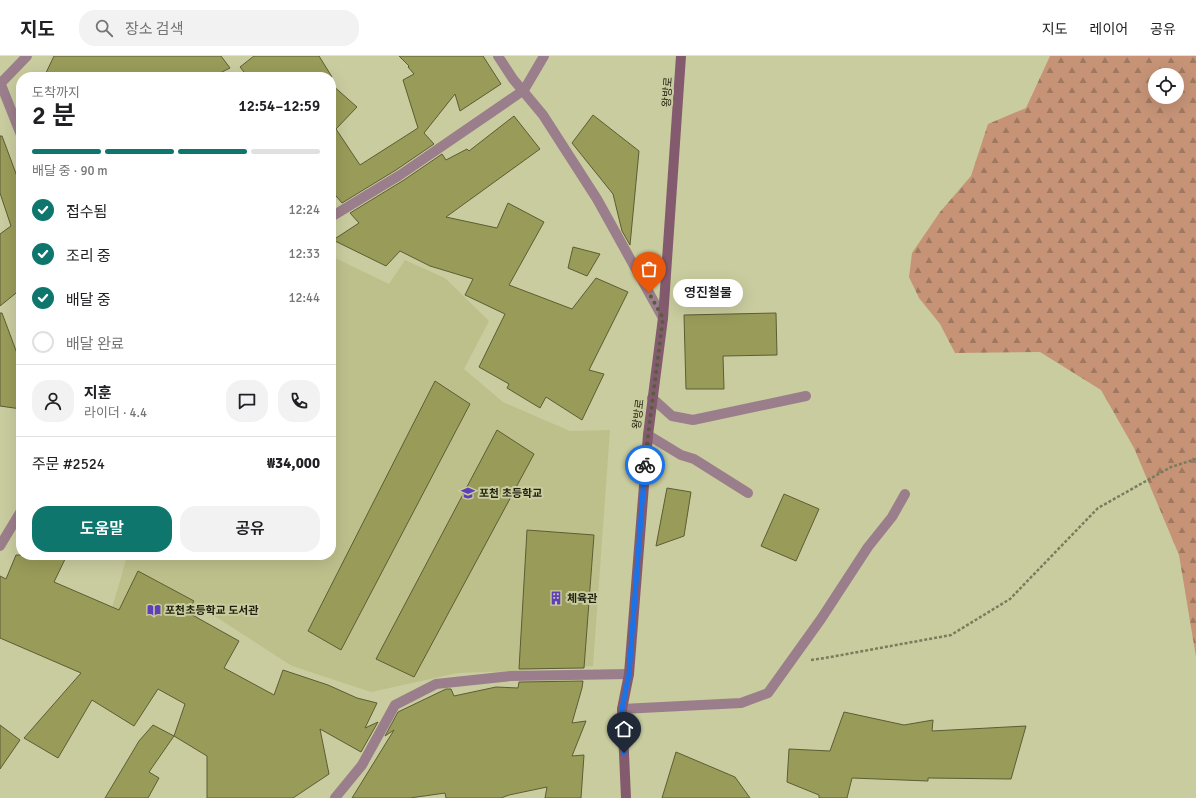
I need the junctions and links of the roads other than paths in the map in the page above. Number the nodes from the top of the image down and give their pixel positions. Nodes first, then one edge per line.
1 (27, 56) edge
2 (498, 56) edge
3 (544, 56) edge
4 (681, 56) edge
5 (0, 83) edge
6 (524, 90) junction
7 (16, 123) edge
8 (336, 214) edge
9 (663, 318) junction
10 (806, 396) dead end
11 (652, 398) junction
12 (648, 436) junction
13 (748, 493) dead end
14 (905, 494) dead end
15 (16, 519) edge
16 (0, 546) edge
17 (629, 674) junction
18 (622, 709) junction
19 (335, 798) edge
20 (626, 798) edge

1 - 5 street
2 - 6 street
3 - 6 street
4 - 9 main road, 왕방로
5 - 7 street
6 - 8 street
6 - 9 street
9 - 11 main road, 왕방로
10 - 11 street
11 - 12 main road, 왕방로
12 - 13 street
12 - 17 main road, 왕방로
14 - 18 street
15 - 16 street
17 - 18 main road, 왕방로
17 - 19 street
18 - 20 main road, 왕방로

